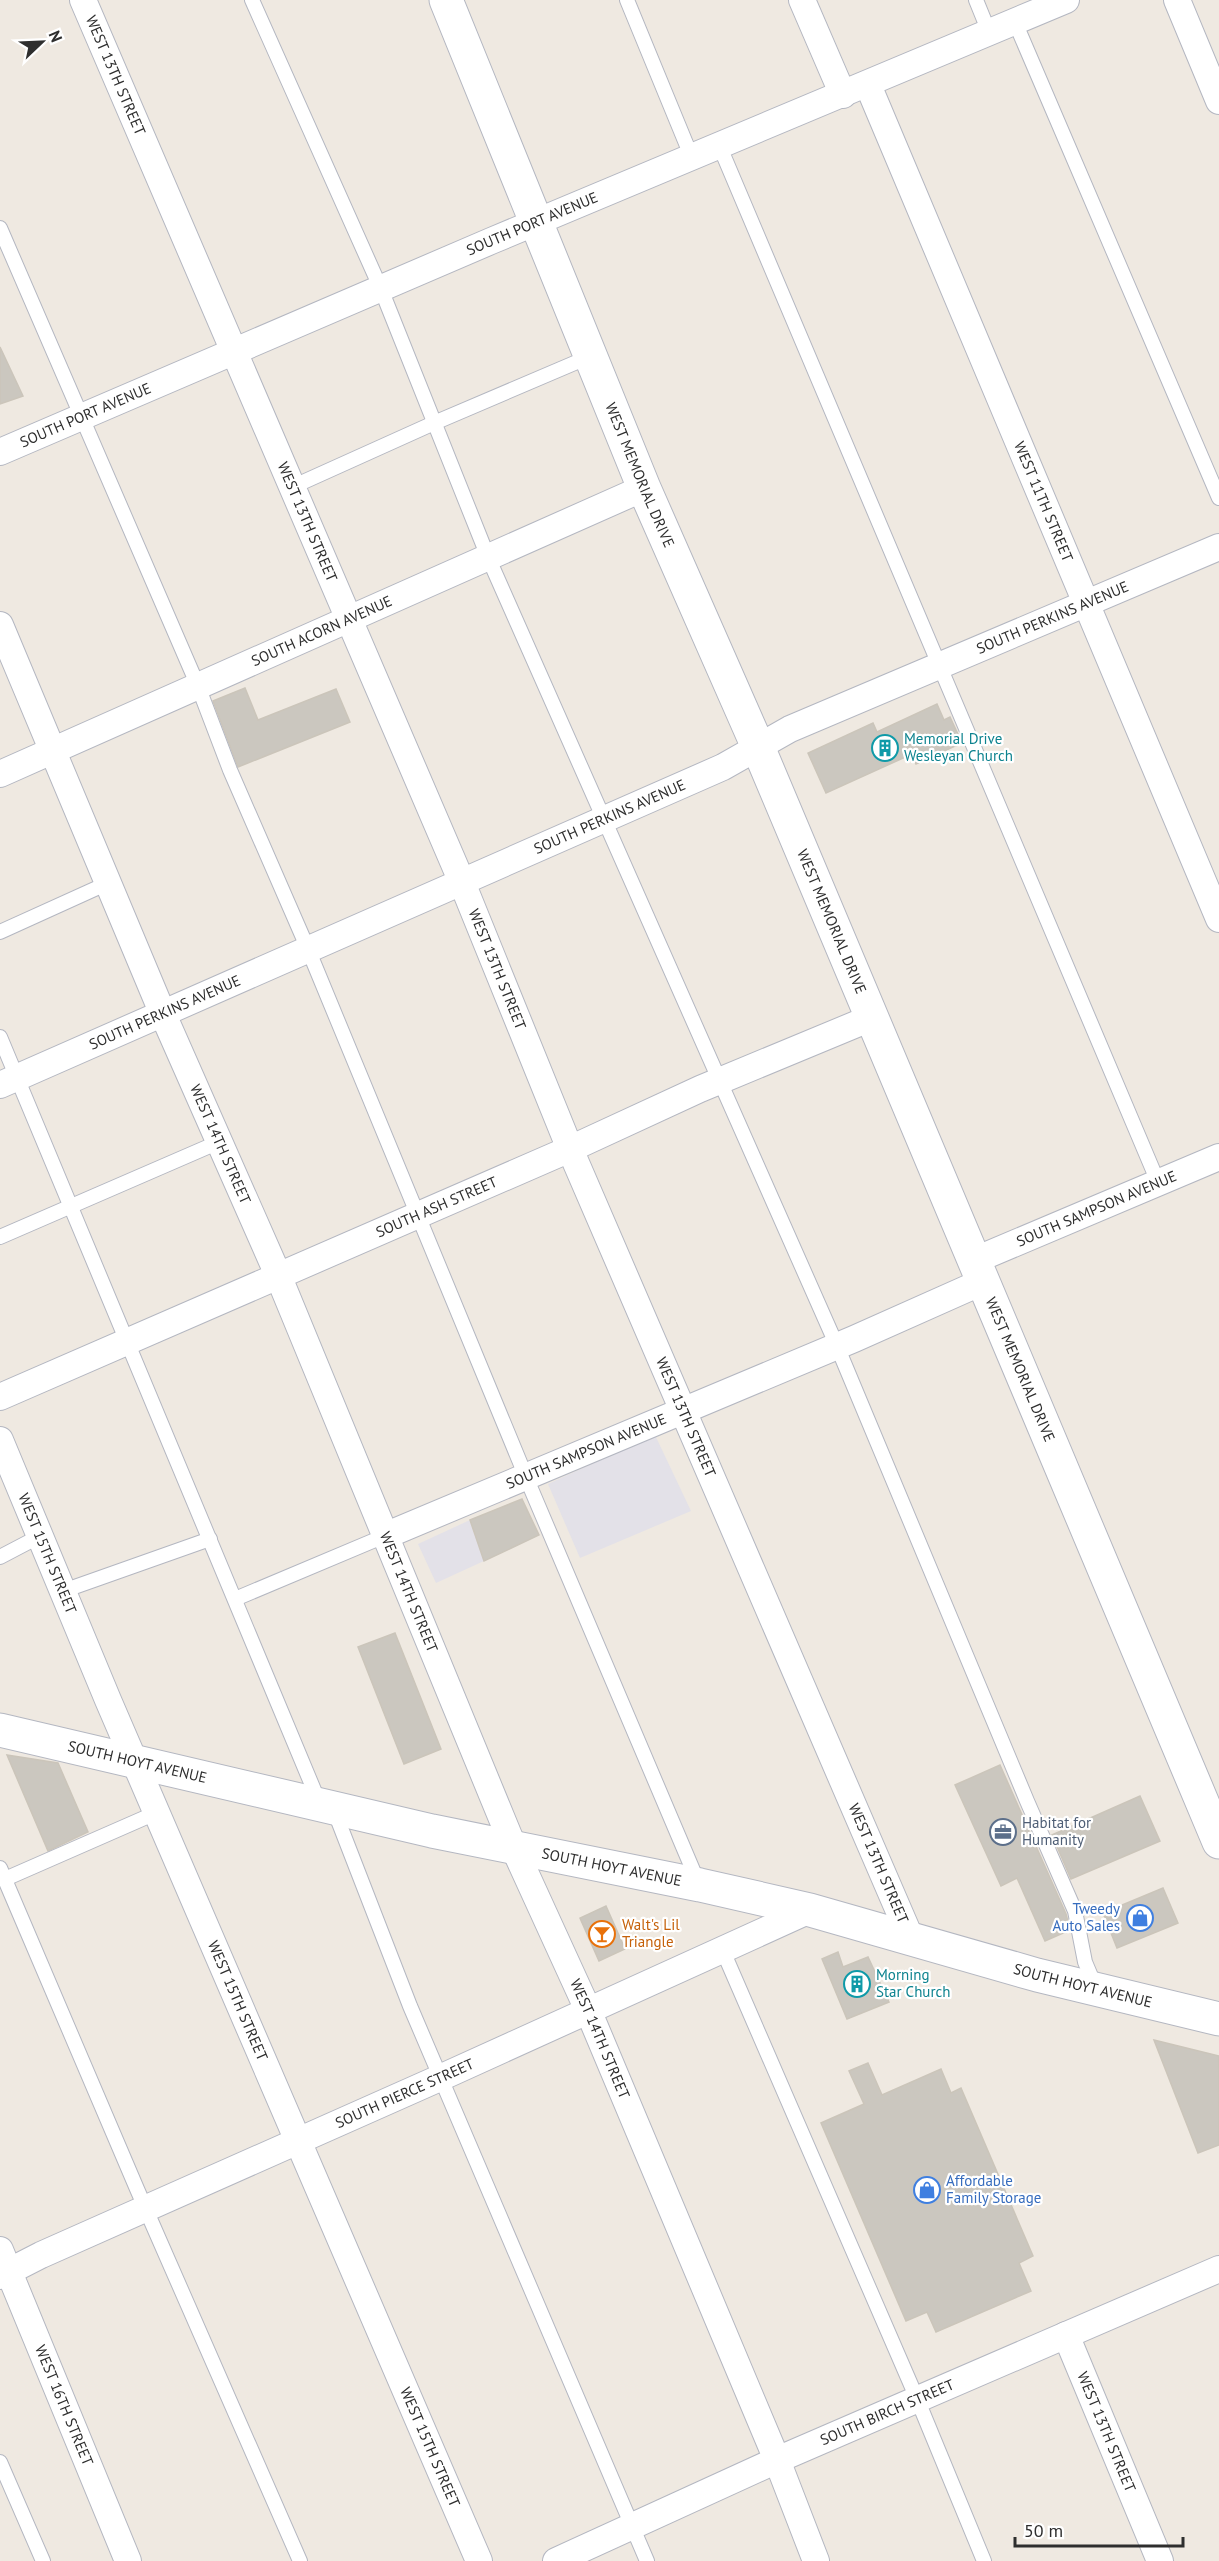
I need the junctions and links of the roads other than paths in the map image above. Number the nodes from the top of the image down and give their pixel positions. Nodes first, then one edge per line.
1 (83, 0) edge
2 (252, 0) edge
3 (446, 0) edge
4 (627, 0) edge
5 (802, 0) edge
6 (976, 0) edge
7 (1066, 0) edge
8 (1177, 0) edge
9 (1016, 22) junction
10 (990, 32) junction
11 (868, 85) junction
12 (843, 95) junction
13 (1219, 101) edge
14 (720, 147) junction
15 (692, 158) junction
16 (538, 223) junction
17 (0, 228) edge
18 (381, 289) junction
19 (236, 352) junction
20 (591, 356) junction
21 (81, 419) junction
22 (434, 423) junction
23 (0, 452) edge
24 (292, 488) junction
25 (644, 488) junction
26 (1219, 498) edge
27 (1219, 547) edge
28 (488, 557) junction
29 (1086, 604) junction
30 (348, 618) junction
31 (0, 626) edge
32 (939, 666) junction
33 (198, 686) junction
34 (758, 747) junction
35 (52, 751) junction
36 (0, 774) edge
37 (602, 819) junction
38 (461, 880) junction
39 (108, 883) junction
40 (1219, 919) edge
41 (0, 932) edge
42 (308, 949) junction
43 (162, 1012) junction
44 (871, 1018) junction
45 (0, 1037) edge
46 (9, 1081) edge
47 (720, 1081) junction
48 (219, 1142) junction
49 (570, 1149) junction
50 (1219, 1157) edge
51 (1158, 1182) junction
52 (71, 1206) junction
53 (418, 1215) junction
54 (0, 1237) edge
55 (978, 1271) junction
56 (278, 1275) junction
57 (128, 1341) junction
58 (837, 1346) junction
59 (0, 1397) edge
60 (683, 1412) junction
61 (0, 1440) edge
62 (526, 1478) junction
63 (387, 1535) junction
64 (40, 1536) junction
65 (210, 1539) junction
66 (0, 1557) edge
67 (63, 1591) junction
68 (235, 1599) junction
69 (0, 1730) edge
70 (135, 1760) junction
71 (1210, 1800) edge
72 (326, 1806) junction
73 (158, 1812) junction
74 (1219, 1842) edge
75 (514, 1848) junction
76 (3, 1873) edge
77 (700, 1885) junction
78 (810, 1910) junction
79 (911, 1939) junction
80 (723, 1951) junction
81 (1097, 1991) junction
82 (588, 2010) junction
83 (1219, 2019) edge
84 (442, 2077) junction
85 (298, 2140) junction
86 (146, 2208) junction
87 (3, 2266) edge
88 (1217, 2275) edge
89 (1066, 2335) junction
90 (918, 2401) junction
91 (777, 2460) junction
92 (0, 2462) edge
93 (633, 2528) junction
94 (43, 2561) edge
95 (128, 2561) edge
96 (300, 2561) edge
97 (478, 2561) edge
98 (556, 2561) edge
99 (647, 2561) edge
100 (816, 2561) edge
101 (984, 2561) edge
102 (1160, 2561) edge

1 - 19 street, WEST 13TH STREET
2 - 18 lane
3 - 16 main road, WEST MEMORIAL DRIVE
4 - 15 lane
5 - 12 street
6 - 10 lane
7 - 9 street, SOUTH PORT AVENUE
8 - 13 street
9 - 10 street, SOUTH PORT AVENUE
9 - 26 lane
10 - 11 street, SOUTH PORT AVENUE
11 - 12 street, SOUTH PORT AVENUE
11 - 29 street, WEST 11TH STREET
12 - 14 street, SOUTH PORT AVENUE
14 - 15 street, SOUTH PORT AVENUE
14 - 32 lane
15 - 16 street, SOUTH PORT AVENUE
16 - 18 street, SOUTH PORT AVENUE
16 - 20 main road, WEST MEMORIAL DRIVE
17 - 21 lane
18 - 19 street, SOUTH PORT AVENUE
18 - 22 lane
19 - 21 street, SOUTH PORT AVENUE
19 - 24 street, WEST 13TH STREET
20 - 22 lane
20 - 25 main road, WEST MEMORIAL DRIVE
21 - 23 street, SOUTH PORT AVENUE
21 - 33 lane
22 - 24 lane
22 - 28 lane
24 - 30 street, WEST 13TH STREET
25 - 28 street, SOUTH ACORN AVENUE
25 - 34 main road, WEST MEMORIAL DRIVE
27 - 29 street, SOUTH PERKINS AVENUE
28 - 30 street, SOUTH ACORN AVENUE
28 - 37 lane
29 - 32 street, SOUTH PERKINS AVENUE
29 - 40 street, WEST 11TH STREET
30 - 33 street, SOUTH ACORN AVENUE
30 - 38 street, WEST 13TH STREET
31 - 35 street, WEST 14TH STREET
32 - 34 street, SOUTH PERKINS AVENUE
32 - 51 lane
33 - 35 street, SOUTH ACORN AVENUE
33 - 42 lane
34 - 37 street, SOUTH PERKINS AVENUE
34 - 44 main road, WEST MEMORIAL DRIVE
35 - 36 street, SOUTH ACORN AVENUE
35 - 39 street, WEST 14TH STREET
37 - 38 street, SOUTH PERKINS AVENUE
37 - 47 lane
38 - 42 street, SOUTH PERKINS AVENUE
38 - 49 street, WEST 13TH STREET
39 - 41 lane
39 - 43 street, WEST 14TH STREET
42 - 43 street, SOUTH PERKINS AVENUE
42 - 53 lane
43 - 46 street, SOUTH PERKINS AVENUE
43 - 48 street, WEST 14TH STREET
44 - 47 street, SOUTH ASH STREET
44 - 55 main road, WEST MEMORIAL DRIVE
45 - 46 lane
46 - 52 lane
47 - 49 street, SOUTH ASH STREET
47 - 58 lane
48 - 52 lane
48 - 56 street, WEST 14TH STREET
49 - 53 street, SOUTH ASH STREET
49 - 60 street, WEST 13TH STREET
50 - 51 street, SOUTH SAMPSON AVENUE
51 - 55 street, SOUTH SAMPSON AVENUE
52 - 54 lane
52 - 57 lane
53 - 56 street, SOUTH ASH STREET
53 - 62 lane
55 - 58 street, SOUTH SAMPSON AVENUE
55 - 71 main road, WEST MEMORIAL DRIVE
56 - 57 street, SOUTH ASH STREET
56 - 63 street, WEST 14TH STREET
57 - 59 street, SOUTH ASH STREET
57 - 65 lane
58 - 60 street, SOUTH SAMPSON AVENUE
58 - 81 lane
60 - 62 street, SOUTH SAMPSON AVENUE
60 - 79 street, WEST 13TH STREET
61 - 64 street, WEST 15TH STREET
62 - 63 street, SOUTH SAMPSON AVENUE
62 - 77 lane
63 - 68 lane
63 - 75 street, WEST 14TH STREET
64 - 66 lane
64 - 67 street, WEST 15TH STREET
65 - 67 lane
65 - 68 lane
67 - 70 street, WEST 15TH STREET
68 - 72 lane
69 - 70 main road, SOUTH HOYT AVENUE
70 - 72 main road, SOUTH HOYT AVENUE
70 - 73 street, WEST 15TH STREET
71 - 74 main road, WEST MEMORIAL DRIVE
72 - 75 main road, SOUTH HOYT AVENUE
72 - 84 lane
73 - 76 lane
73 - 85 street, WEST 15TH STREET
75 - 77 main road, SOUTH HOYT AVENUE
75 - 82 street, WEST 14TH STREET
76 - 86 lane
77 - 78 main road, SOUTH HOYT AVENUE
78 - 79 main road, SOUTH HOYT AVENUE
78 - 80 street, SOUTH PIERCE STREET
79 - 81 main road, SOUTH HOYT AVENUE
80 - 82 street, SOUTH PIERCE STREET
80 - 90 lane
81 - 83 main road, SOUTH HOYT AVENUE
82 - 84 street, SOUTH PIERCE STREET
82 - 91 street, WEST 14TH STREET
84 - 85 street, SOUTH PIERCE STREET
84 - 93 lane
85 - 86 street, SOUTH PIERCE STREET
85 - 97 street, WEST 15TH STREET
86 - 87 street, SOUTH PIERCE STREET
86 - 96 lane
87 - 95 street, WEST 16TH STREET
88 - 89 street, SOUTH BIRCH STREET
89 - 90 street, SOUTH BIRCH STREET
89 - 102 street, WEST 13TH STREET
90 - 91 street, SOUTH BIRCH STREET
90 - 101 lane
91 - 93 street, SOUTH BIRCH STREET
91 - 100 street, WEST 14TH STREET
92 - 94 lane
93 - 98 street, SOUTH BIRCH STREET
93 - 99 lane

